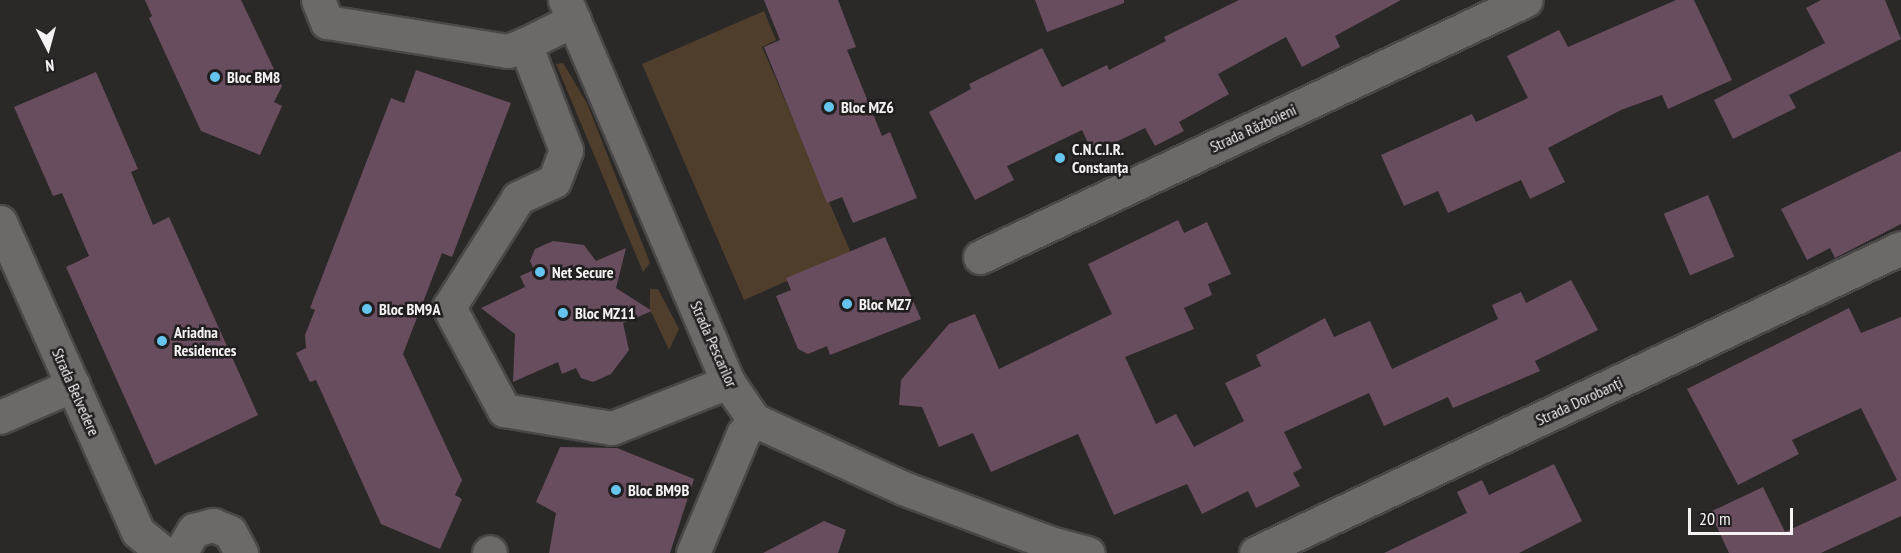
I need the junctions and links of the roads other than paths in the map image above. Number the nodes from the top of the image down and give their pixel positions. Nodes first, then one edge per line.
1 (318, 0) edge
2 (1526, 0) edge
3 (569, 10) edge
4 (525, 44) junction
5 (0, 222) edge
6 (1901, 248) edge
7 (980, 257) dead end
8 (728, 382) junction
9 (73, 385) junction
10 (0, 417) edge
11 (753, 420) junction
12 (164, 553) edge
13 (180, 553) edge
14 (241, 553) edge
15 (693, 553) edge
16 (1088, 553) edge
17 (1256, 553) edge

1 - 4 street
2 - 7 street, Strada Războieni
3 - 4 street
3 - 8 street, Strada Pescarilor
4 - 8 street
5 - 9 street, Strada Belvedere
6 - 17 street, Strada Dorobanți
8 - 11 street, Strada Pescarilor
9 - 10 street
9 - 12 street, Strada Belvedere
11 - 15 street
11 - 16 street
13 - 14 street

